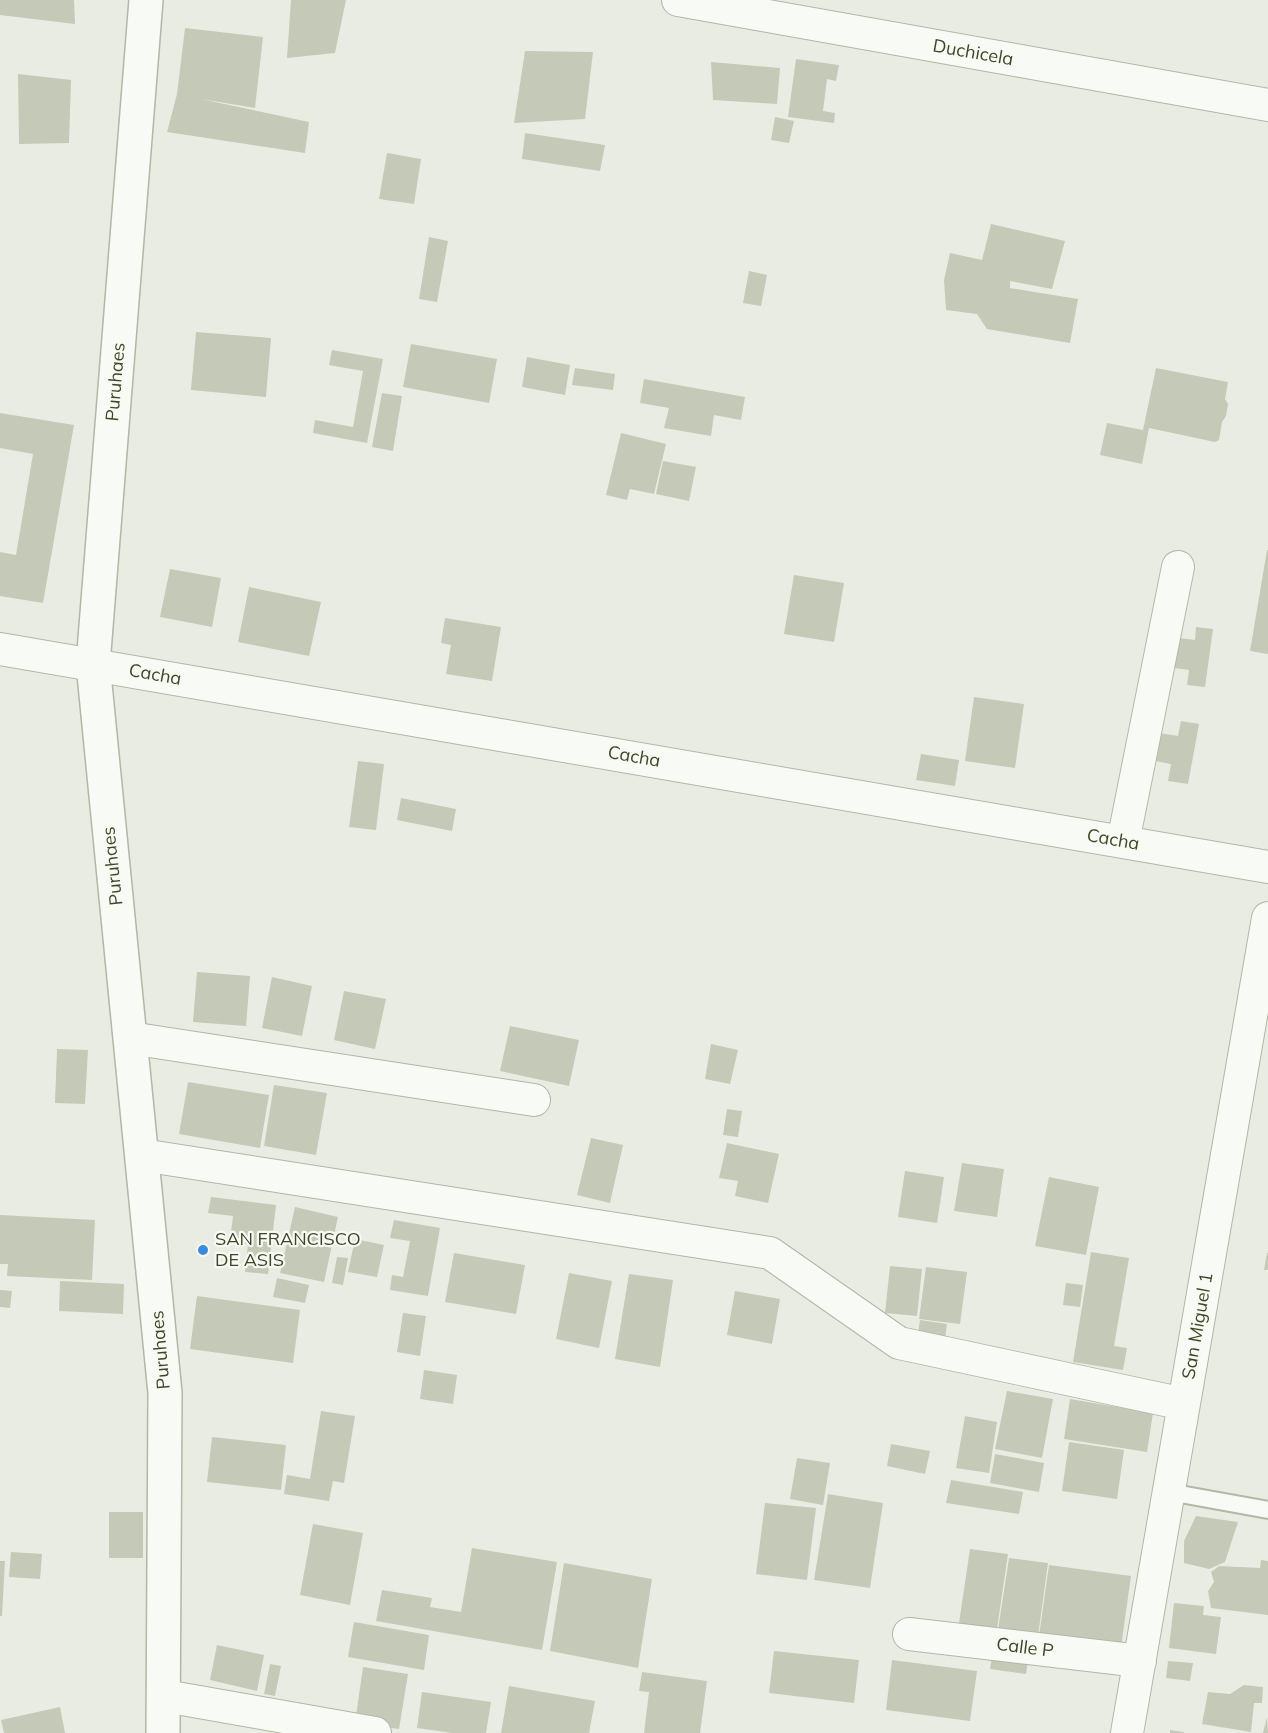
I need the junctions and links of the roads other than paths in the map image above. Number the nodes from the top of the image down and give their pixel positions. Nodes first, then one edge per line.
1 (146, 0) edge
2 (678, 0) edge
3 (1268, 105) edge
4 (1178, 567) dead end
5 (0, 649) edge
6 (93, 664) junction
7 (1123, 842) junction
8 (1268, 867) edge
9 (1268, 918) edge
10 (130, 1038) junction
11 (534, 1100) dead end
12 (142, 1155) junction
13 (1184, 1404) junction
14 (1169, 1492) junction
15 (1268, 1510) edge
16 (909, 1634) dead end
17 (1140, 1662) junction
18 (165, 1696) junction
19 (163, 1733) edge
20 (375, 1733) edge
21 (1127, 1733) edge

1 - 6 street, Puruhaes
2 - 3 street, Duchicela
4 - 7 street
5 - 6 street, Cacha
6 - 7 street, Cacha
6 - 10 street, Puruhaes
7 - 8 street, Cacha
9 - 13 street, San Miguel 1
10 - 11 street
10 - 12 street, Puruhaes
12 - 13 street
12 - 18 street, Puruhaes
13 - 14 street, San Miguel 1
14 - 15 lane
14 - 17 street, San Miguel 1
16 - 17 street, Calle P
17 - 21 street, San Miguel 1
18 - 19 street, Puruhaes
18 - 20 street

